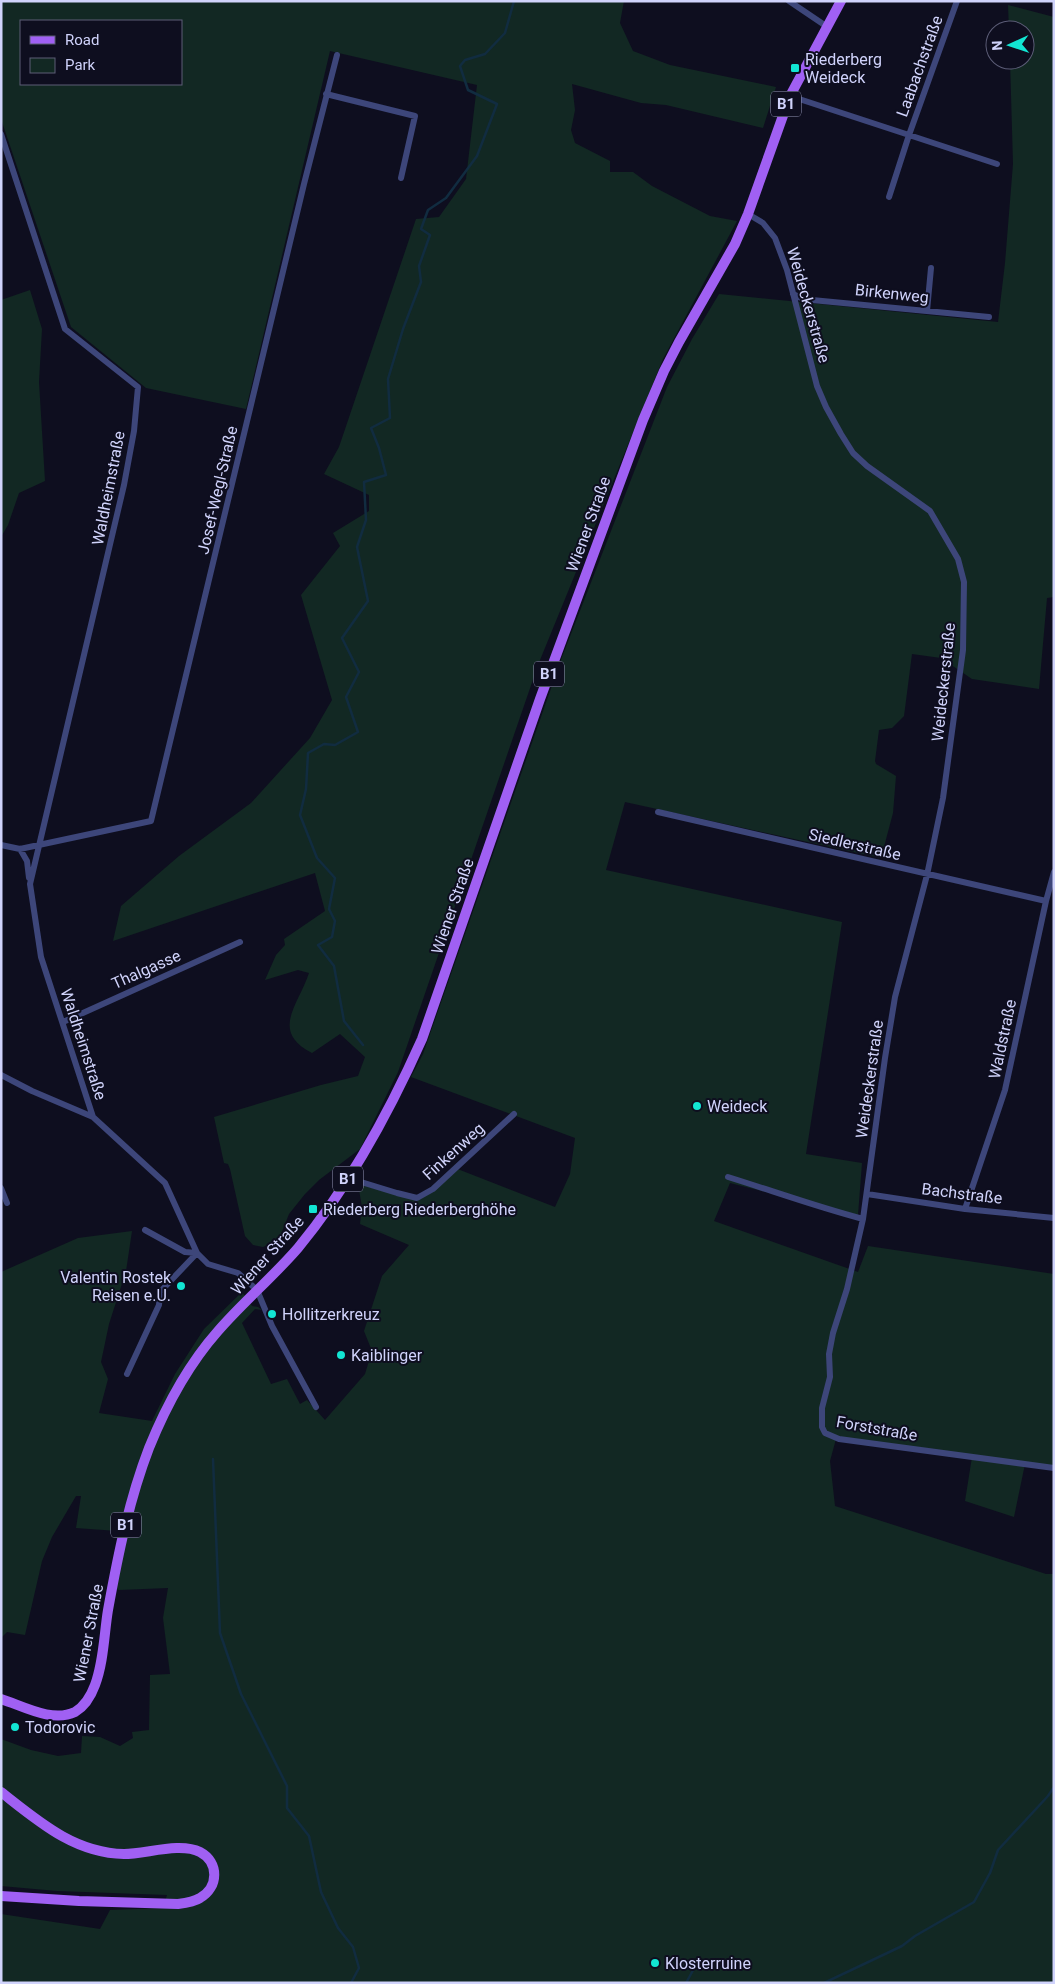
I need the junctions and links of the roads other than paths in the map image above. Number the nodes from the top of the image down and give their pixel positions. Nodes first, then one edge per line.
1 (789, 1) edge
2 (841, 1) edge
3 (957, 1) edge
4 (826, 26) junction
5 (337, 55) dead end
6 (326, 94) junction
7 (790, 96) junction
8 (1, 134) edge
9 (909, 135) junction
10 (997, 164) dead end
11 (401, 178) dead end
12 (890, 197) dead end
13 (748, 214) junction
14 (931, 268) dead end
15 (793, 294) junction
16 (927, 311) junction
17 (989, 317) dead end
18 (658, 812) dead end
19 (1, 845) edge
20 (40, 845) junction
21 (20, 849) junction
22 (1054, 872) edge
23 (926, 875) junction
24 (30, 884) junction
25 (1046, 901) junction
26 (240, 942) dead end
27 (64, 1022) junction
28 (1, 1075) edge
29 (514, 1114) dead end
30 (93, 1117) junction
31 (728, 1177) dead end
32 (348, 1178) junction
33 (1, 1188) edge
34 (867, 1194) junction
35 (7, 1203) dead end
36 (966, 1209) junction
37 (1054, 1218) edge
38 (863, 1219) junction
39 (144, 1230) dead end
40 (197, 1253) junction
41 (257, 1290) junction
42 (127, 1374) dead end
43 (316, 1407) dead end
44 (1054, 1468) edge
45 (1, 1699) edge
46 (1, 1792) edge
47 (1, 1896) edge

1 - 4 street
2 - 4 main road, Wiener Straße / B1
3 - 9 street, Laabachstraße
4 - 7 main road, Wiener Straße / B1
5 - 6 street, Josef-Wegl-Straße
6 - 11 street
6 - 20 street, Josef-Wegl-Straße
7 - 9 street, Laabachstraße
7 - 13 main road, Wiener Straße / B1
8 - 20 street, Waldheimstraße
9 - 10 street
9 - 12 street
13 - 15 street, Weideckerstraße
13 - 32 main road, Wiener Straße / B1
14 - 16 street
15 - 16 street, Birkenweg
15 - 23 street, Weideckerstraße
16 - 17 street, Birkenweg
18 - 23 street, Siedlerstraße
19 - 21 street
20 - 21 street
20 - 24 street, Waldheimstraße
21 - 24 street, Waldheimstraße
22 - 25 street, Waldstraße
23 - 25 street, Siedlerstraße
23 - 34 street, Weideckerstraße
24 - 27 street, Waldheimstraße
25 - 36 street, Waldstraße
26 - 27 street, Thalgasse
27 - 30 street, Waldheimstraße
28 - 30 street
29 - 32 street, Finkenweg
30 - 40 street, Waldheimstraße
31 - 38 street
32 - 41 main road, Wiener Straße / B1
33 - 35 street
34 - 36 street, Bachstraße
34 - 38 street, Weideckerstraße
36 - 37 street, Bachstraße
38 - 44 street, Forststraße
39 - 40 street
40 - 41 street
40 - 42 street
41 - 43 street
41 - 45 main road, Wiener Straße / B1
46 - 47 main road

